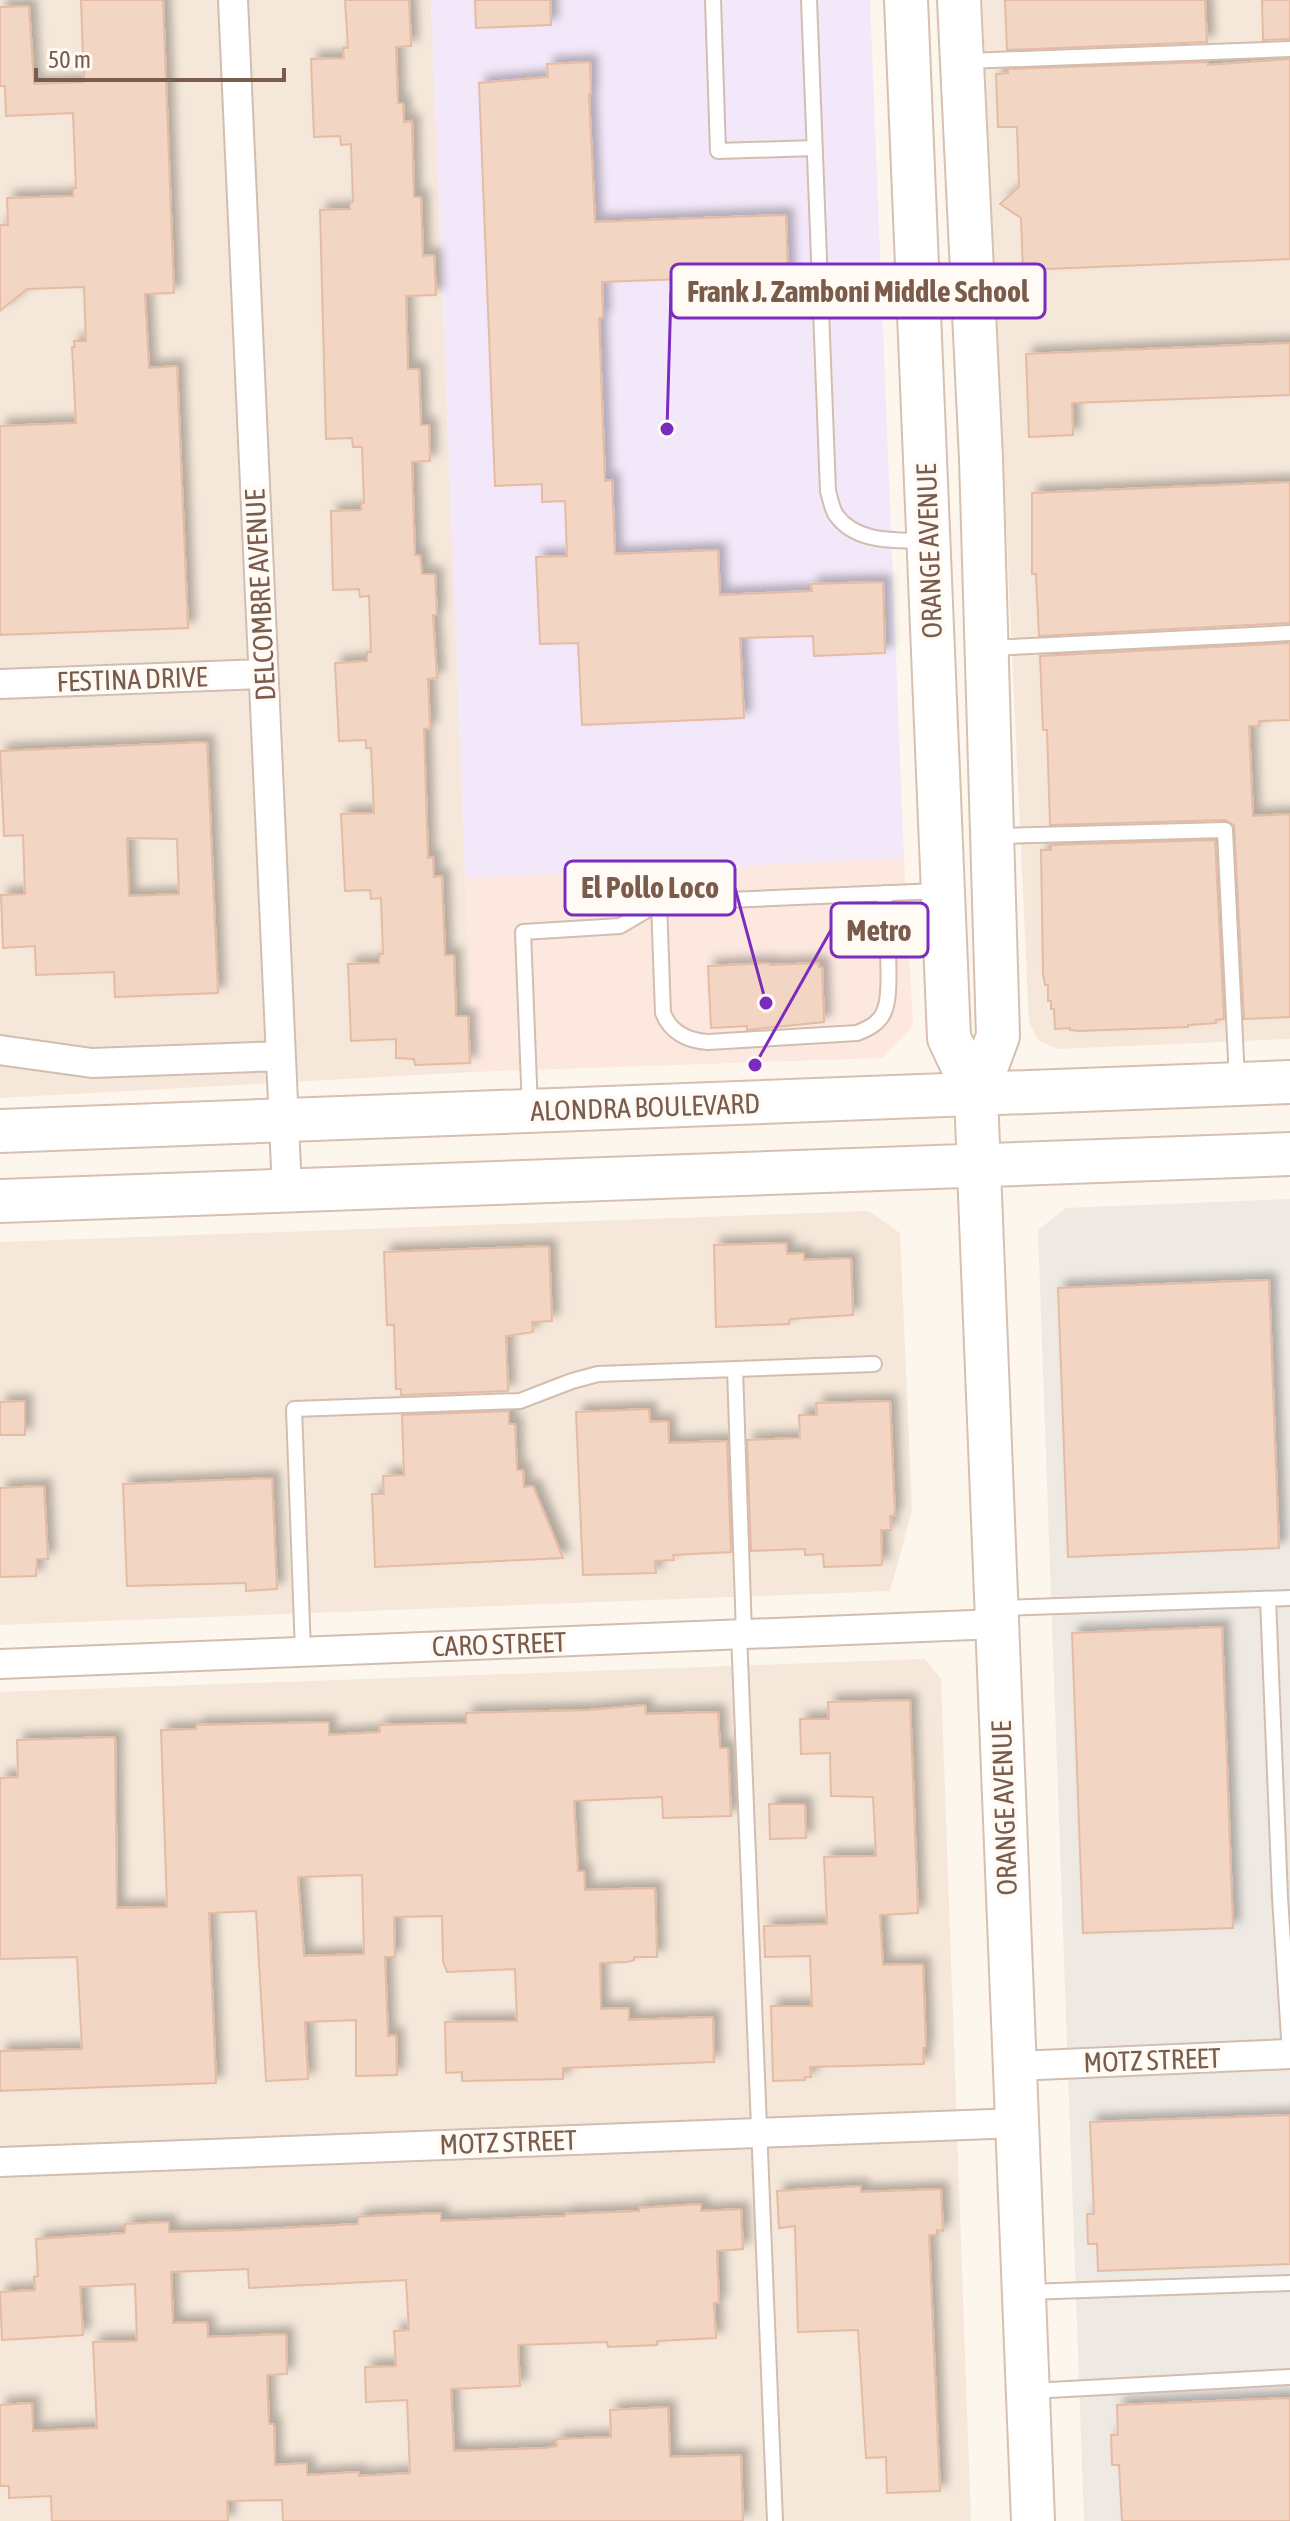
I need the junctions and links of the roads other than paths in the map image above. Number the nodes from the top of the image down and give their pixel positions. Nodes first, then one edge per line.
1 (233, 0) edge
2 (713, 0) edge
3 (809, 0) edge
4 (906, 0) edge
5 (959, 0) edge
6 (1290, 49) edge
7 (962, 61) junction
8 (815, 148) junction
9 (928, 541) junction
10 (1290, 633) edge
11 (986, 648) junction
12 (263, 674) junction
13 (0, 684) edge
14 (992, 836) junction
15 (943, 891) junction
16 (884, 893) junction
17 (659, 903) junction
18 (0, 1050) edge
19 (281, 1056) junction
20 (1290, 1082) edge
21 (1237, 1084) junction
22 (976, 1095) junction
23 (531, 1112) junction
24 (284, 1121) junction
25 (0, 1131) edge
26 (1290, 1154) edge
27 (979, 1166) junction
28 (287, 1190) junction
29 (0, 1201) edge
30 (874, 1364) dead end
31 (735, 1369) junction
32 (1290, 1598) edge
33 (1268, 1599) junction
34 (997, 1616) junction
35 (742, 1634) junction
36 (303, 1652) junction
37 (0, 1664) edge
38 (1290, 2054) edge
39 (1015, 2066) junction
40 (1017, 2123) junction
41 (759, 2133) junction
42 (0, 2162) edge
43 (1290, 2283) edge
44 (1024, 2292) junction
45 (1290, 2377) edge
46 (1027, 2391) junction
47 (775, 2521) edge
48 (1033, 2521) edge

1 - 12 street, DELCOMBRE AVENUE
2 - 8 lane
3 - 8 lane
4 - 9 street, ORANGE AVENUE
5 - 7 street, ORANGE AVENUE
6 - 7 lane
7 - 11 street, ORANGE AVENUE
8 - 9 lane
9 - 15 street, ORANGE AVENUE
10 - 11 lane
11 - 14 street, ORANGE AVENUE
12 - 13 street, FESTINA DRIVE
12 - 19 street, DELCOMBRE AVENUE
14 - 21 lane
14 - 22 street, ORANGE AVENUE
15 - 16 lane
15 - 22 street, ORANGE AVENUE
16 - 17 lane
16 - 17 lane
17 - 23 lane
18 - 19 street
19 - 24 street, DELCOMBRE AVENUE
20 - 21 street, ALONDRA BOULEVARD
21 - 22 street, ALONDRA BOULEVARD
22 - 23 street, ALONDRA BOULEVARD
22 - 27 street, ORANGE AVENUE
23 - 24 street, ALONDRA BOULEVARD
24 - 25 street, ALONDRA BOULEVARD
24 - 28 street, DELCOMBRE AVENUE
26 - 27 street
27 - 28 street
27 - 34 street, ORANGE AVENUE
28 - 29 street
30 - 31 lane
31 - 35 lane
31 - 36 lane
32 - 33 lane
33 - 34 lane
33 - 38 lane
34 - 35 street, CARO STREET
34 - 39 street, ORANGE AVENUE
35 - 36 street, CARO STREET
35 - 41 lane
36 - 37 street, CARO STREET
38 - 39 street, MOTZ STREET
39 - 40 street, ORANGE AVENUE
40 - 41 street, MOTZ STREET
40 - 44 street, ORANGE AVENUE
41 - 42 street, MOTZ STREET
41 - 47 lane
43 - 44 lane
44 - 46 street, ORANGE AVENUE
45 - 46 lane
46 - 48 street, ORANGE AVENUE

